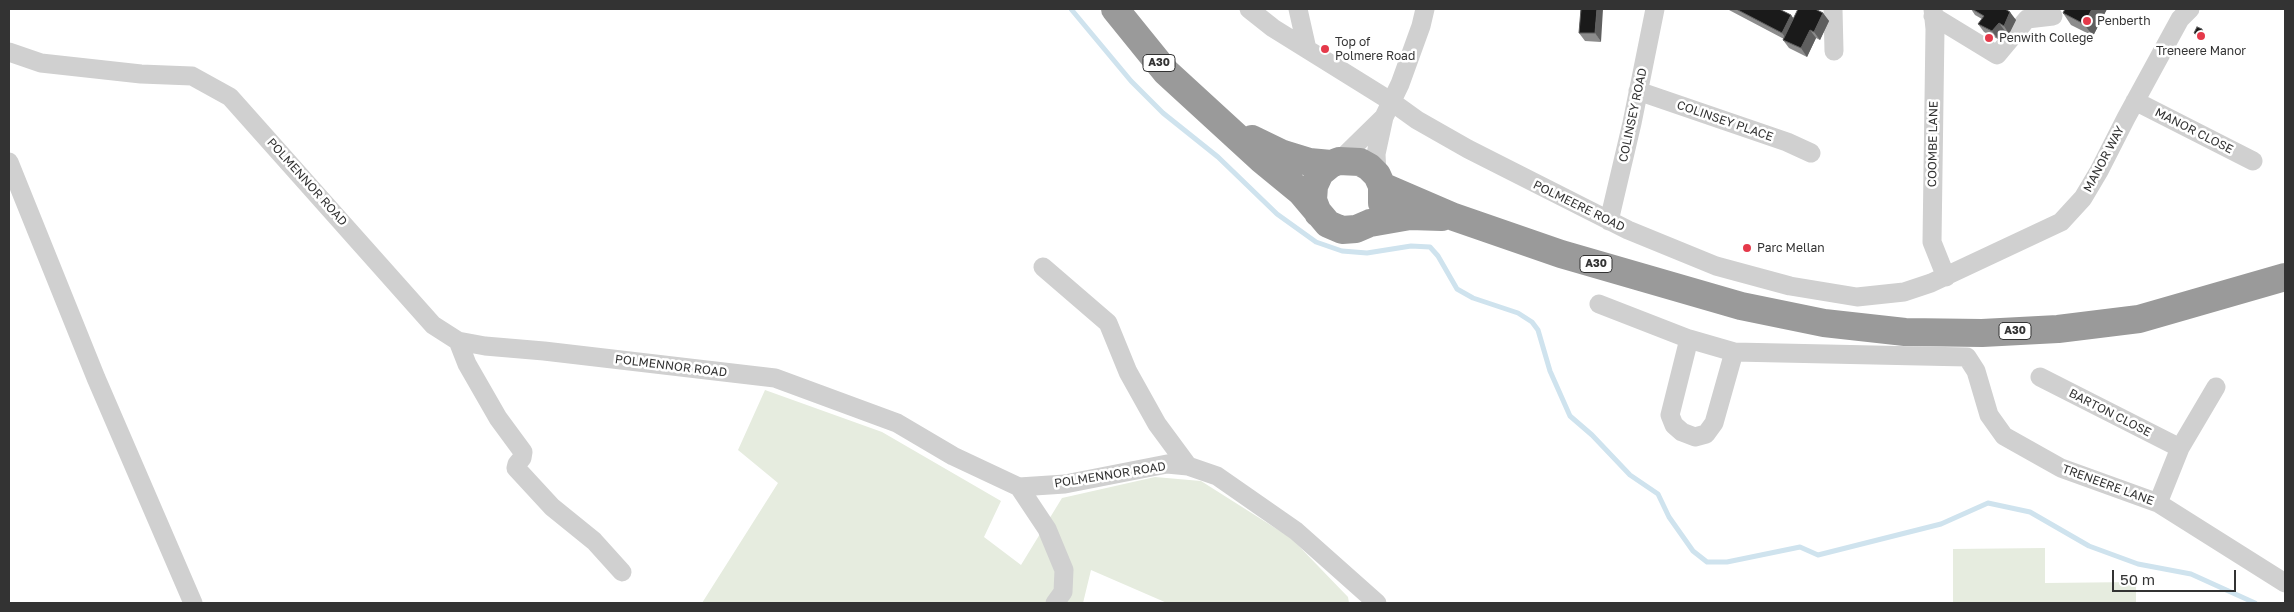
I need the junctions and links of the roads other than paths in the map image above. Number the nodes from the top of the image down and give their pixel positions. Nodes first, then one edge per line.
1 (1115, 9) edge
2 (1248, 9) edge
3 (1298, 9) edge
4 (1425, 9) edge
5 (1655, 9) edge
6 (1833, 9) edge
7 (2190, 9) edge
8 (1933, 12) edge
9 (2053, 16) dead end
10 (1307, 49) junction
11 (1834, 51) dead end
12 (9, 52) edge
13 (1638, 91) junction
14 (2135, 101) junction
15 (1388, 110) junction
16 (1208, 112) junction
17 (1811, 153) dead end
18 (2253, 161) dead end
19 (9, 162) edge
20 (1335, 163) junction
21 (1379, 181) junction
22 (1318, 213) junction
23 (1454, 217) junction
24 (1609, 221) junction
25 (1370, 223) junction
26 (1043, 267) dead end
27 (1946, 277) junction
28 (2285, 277) edge
29 (1599, 304) dead end
30 (1689, 339) junction
31 (458, 341) junction
32 (1734, 352) junction
33 (2040, 377) dead end
34 (2216, 387) dead end
35 (2180, 448) junction
36 (1188, 466) junction
37 (1019, 487) junction
38 (2158, 503) junction
39 (622, 572) dead end
40 (2285, 583) edge
41 (193, 603) edge
42 (1055, 603) edge
43 (1377, 603) edge

1 - 16 highway, A30
2 - 10 street, POLMEERE ROAD
3 - 10 street
4 - 15 street
5 - 13 street, COLINSEY ROAD
6 - 11 street
7 - 14 street, MANOR WAY
8 - 9 street
8 - 27 street, COOMBE LANE
10 - 15 street, POLMEERE ROAD
12 - 31 street, POLMENNOR ROAD
13 - 17 street, COLINSEY PLACE
13 - 24 street, COLINSEY ROAD
14 - 18 street, MANOR CLOSE
14 - 27 street, MANOR WAY
15 - 20 street
15 - 21 street
15 - 24 street, POLMEERE ROAD
16 - 20 highway, A30
16 - 22 highway, A30
19 - 41 street
20 - 21 highway, A30
20 - 22 highway
21 - 23 highway, A30
21 - 25 highway
22 - 25 highway, A30
23 - 25 highway, A30
23 - 28 highway, A30
24 - 27 street, POLMEERE ROAD
26 - 36 street
29 - 30 street
30 - 32 street
30 - 32 street
31 - 37 street, POLMENNOR ROAD
31 - 39 street
32 - 38 street, TRENEERE LANE
33 - 35 street, BARTON CLOSE
34 - 35 street
35 - 38 street
36 - 37 street, POLMENNOR ROAD
36 - 43 street, POLMENNOR ROAD
37 - 42 street
38 - 40 street, TRENEERE LANE

